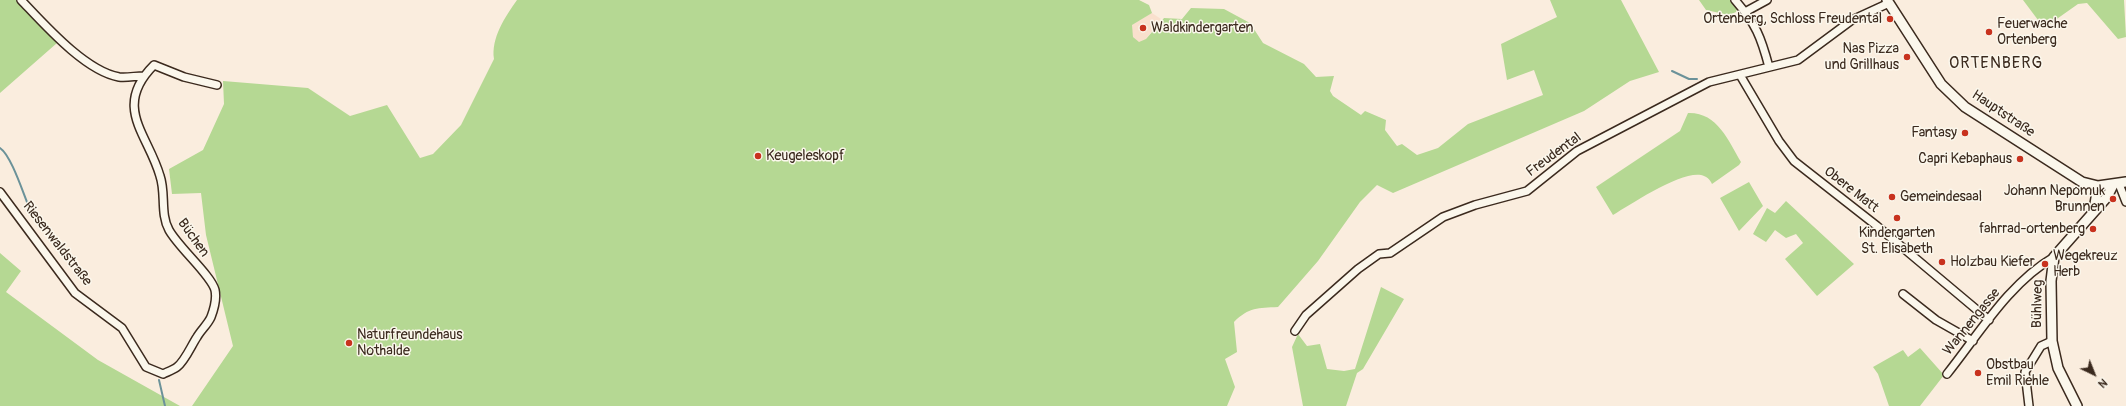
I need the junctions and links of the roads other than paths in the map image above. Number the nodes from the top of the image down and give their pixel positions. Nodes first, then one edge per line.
1 (21, 0) edge
2 (1735, 0) edge
3 (1767, 0) edge
4 (1888, 2) edge
5 (1745, 12) junction
6 (1769, 67) junction
7 (1740, 75) junction
8 (143, 76) junction
9 (217, 85) dead end
10 (2119, 184) edge
11 (2098, 186) junction
12 (0, 192) edge
13 (2126, 202) edge
14 (2094, 212) junction
15 (2054, 257) junction
16 (1903, 294) dead end
17 (1989, 320) junction
18 (1295, 331) dead end
19 (1973, 341) junction
20 (2052, 341) junction
21 (163, 374) joint
22 (1947, 374) dead end
23 (2029, 406) edge
24 (2077, 406) edge

1 - 8 street
2 - 5 street
3 - 5 street
4 - 6 street, Freudental
4 - 11 street, Hauptstraße
5 - 6 street
6 - 7 street, Freudental
7 - 17 street, Obere Matt
7 - 18 street, Freudental
8 - 9 street
8 - 21 street, Büchen
10 - 11 street
10 - 13 street
10 - 14 street
11 - 14 street
12 - 21 street, Riesenwaldstraße
14 - 15 street
15 - 17 street, Wannengasse
15 - 20 street, Bühlweg
16 - 19 street
17 - 19 street, Wannengasse
19 - 22 street, Wannengasse
20 - 23 street
20 - 24 street, Bühlweg

